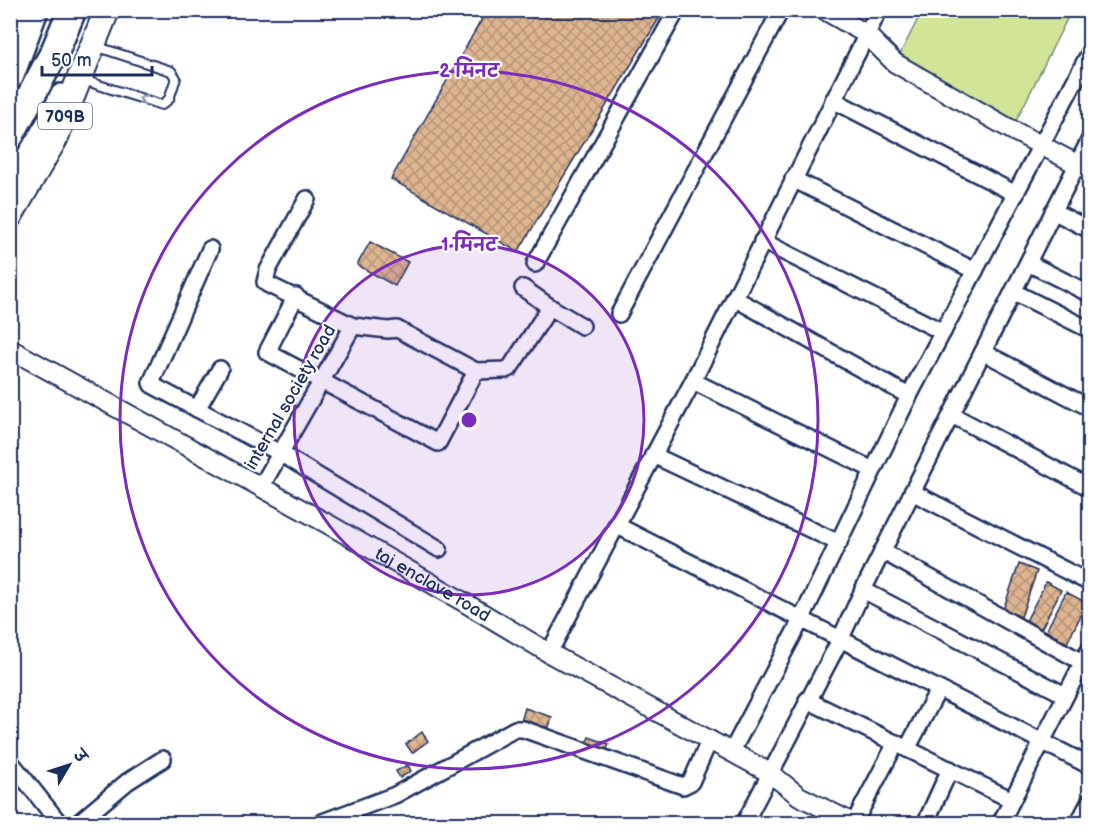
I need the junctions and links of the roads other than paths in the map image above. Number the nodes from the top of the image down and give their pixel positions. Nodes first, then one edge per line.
1 (34, 10) edge
2 (72, 10) edge
3 (96, 10) edge
4 (107, 10) edge
5 (677, 10) edge
6 (781, 10) edge
7 (824, 10) edge
8 (879, 10) edge
9 (866, 34) junction
10 (94, 45) junction
11 (1089, 52) edge
12 (10, 75) edge
13 (80, 79) junction
14 (833, 100) junction
15 (16, 126) edge
16 (1089, 139) edge
17 (1041, 146) junction
18 (1083, 168) edge
19 (793, 179) junction
20 (10, 186) edge
21 (1016, 194) junction
22 (307, 199) dead end
23 (1053, 211) junction
24 (10, 216) edge
25 (1089, 230) edge
26 (762, 241) junction
27 (210, 249) dead end
28 (1028, 263) junction
29 (535, 264) dead end
30 (975, 272) junction
31 (523, 288) dead end
32 (1014, 292) junction
33 (1089, 294) edge
34 (296, 296) junction
35 (734, 298) junction
36 (550, 307) junction
37 (620, 314) dead end
38 (353, 326) junction
39 (582, 326) dead end
40 (1089, 330) edge
41 (943, 332) junction
42 (10, 349) edge
43 (983, 352) junction
44 (220, 369) dead end
45 (476, 371) junction
46 (321, 380) junction
47 (693, 381) junction
48 (909, 396) junction
49 (1089, 408) edge
50 (197, 409) junction
51 (952, 415) junction
52 (280, 453) junction
53 (653, 455) junction
54 (873, 470) junction
55 (261, 487) junction
56 (1089, 488) edge
57 (912, 492) junction
58 (616, 525) junction
59 (839, 543) junction
60 (439, 549) dead end
61 (882, 551) junction
62 (1089, 583) edge
63 (863, 590) junction
64 (801, 620) junction
65 (840, 640) junction
66 (1089, 648) edge
67 (549, 653) junction
68 (1082, 662) junction
69 (938, 690) junction
70 (1065, 694) junction
71 (807, 700) junction
72 (710, 740) junction
73 (1041, 742) junction
74 (901, 746) junction
75 (732, 751) junction
76 (163, 759) dead end
77 (10, 761) edge
78 (1089, 766) edge
79 (950, 769) junction
80 (770, 773) junction
81 (1012, 800) junction
82 (1089, 801) edge
83 (854, 823) edge
84 (60, 824) edge
85 (77, 824) edge
86 (317, 824) edge
87 (744, 824) edge
88 (925, 824) edge
89 (1000, 824) edge
90 (1078, 824) edge

1 - 12 highway
2 - 15 highway
3 - 20 main road
4 - 10 highway, 709B
5 - 29 street
6 - 37 street
7 - 9 street
8 - 9 street
9 - 14 street
9 - 17 street
10 - 13 highway, 709B
10 -> 13 lane
11 - 17 street
13 - 24 highway, 709B
14 - 19 street
14 - 21 street
16 - 18 street
17 - 18 street
17 - 21 street
18 - 23 street
19 - 26 street
19 - 30 street
21 - 30 street
22 - 34 street, internal society road
23 - 25 street
23 - 28 street
26 - 35 street
26 - 41 street
27 - 50 street
28 - 32 street
28 - 33 street
30 - 41 street
31 - 36 street
32 - 40 street
32 - 43 street
34 - 38 street, internal society road
34 - 46 street
35 - 47 street
35 - 48 street
36 - 39 street
36 - 45 street
38 - 45 street, internal society road
38 - 46 street, internal society road
41 - 48 street
42 - 55 street, taj enclave road
43 - 49 street
43 - 51 street
44 - 50 street
45 - 46 street
46 - 52 street, internal society road
47 - 53 street
47 - 54 street
48 - 54 street
50 - 52 street
51 - 56 street
51 - 57 street
52 - 55 street, internal society road
52 - 60 street
53 - 58 street
53 - 59 street
54 - 59 street
55 - 67 street, taj enclave road
57 - 61 street
57 - 62 street
58 - 64 street
58 - 67 street
59 - 64 street
61 - 63 street
61 - 68 street
63 - 65 street
63 - 70 street
64 - 65 street
64 - 75 street
65 - 69 street
65 - 71 street
66 - 68 street
67 - 72 street, taj enclave road
68 - 70 street
69 - 73 street
69 - 74 street
70 - 73 street
71 - 74 street
71 - 80 street
72 - 75 street, taj enclave road
72 - 86 street
73 - 78 street
73 - 81 street
74 - 79 street
74 - 83 street
75 - 80 street, taj enclave road
76 - 85 street
77 - 84 street
79 - 81 street
79 - 88 street
80 - 83 street, taj enclave road
80 - 87 street
81 - 89 street
82 - 90 street

